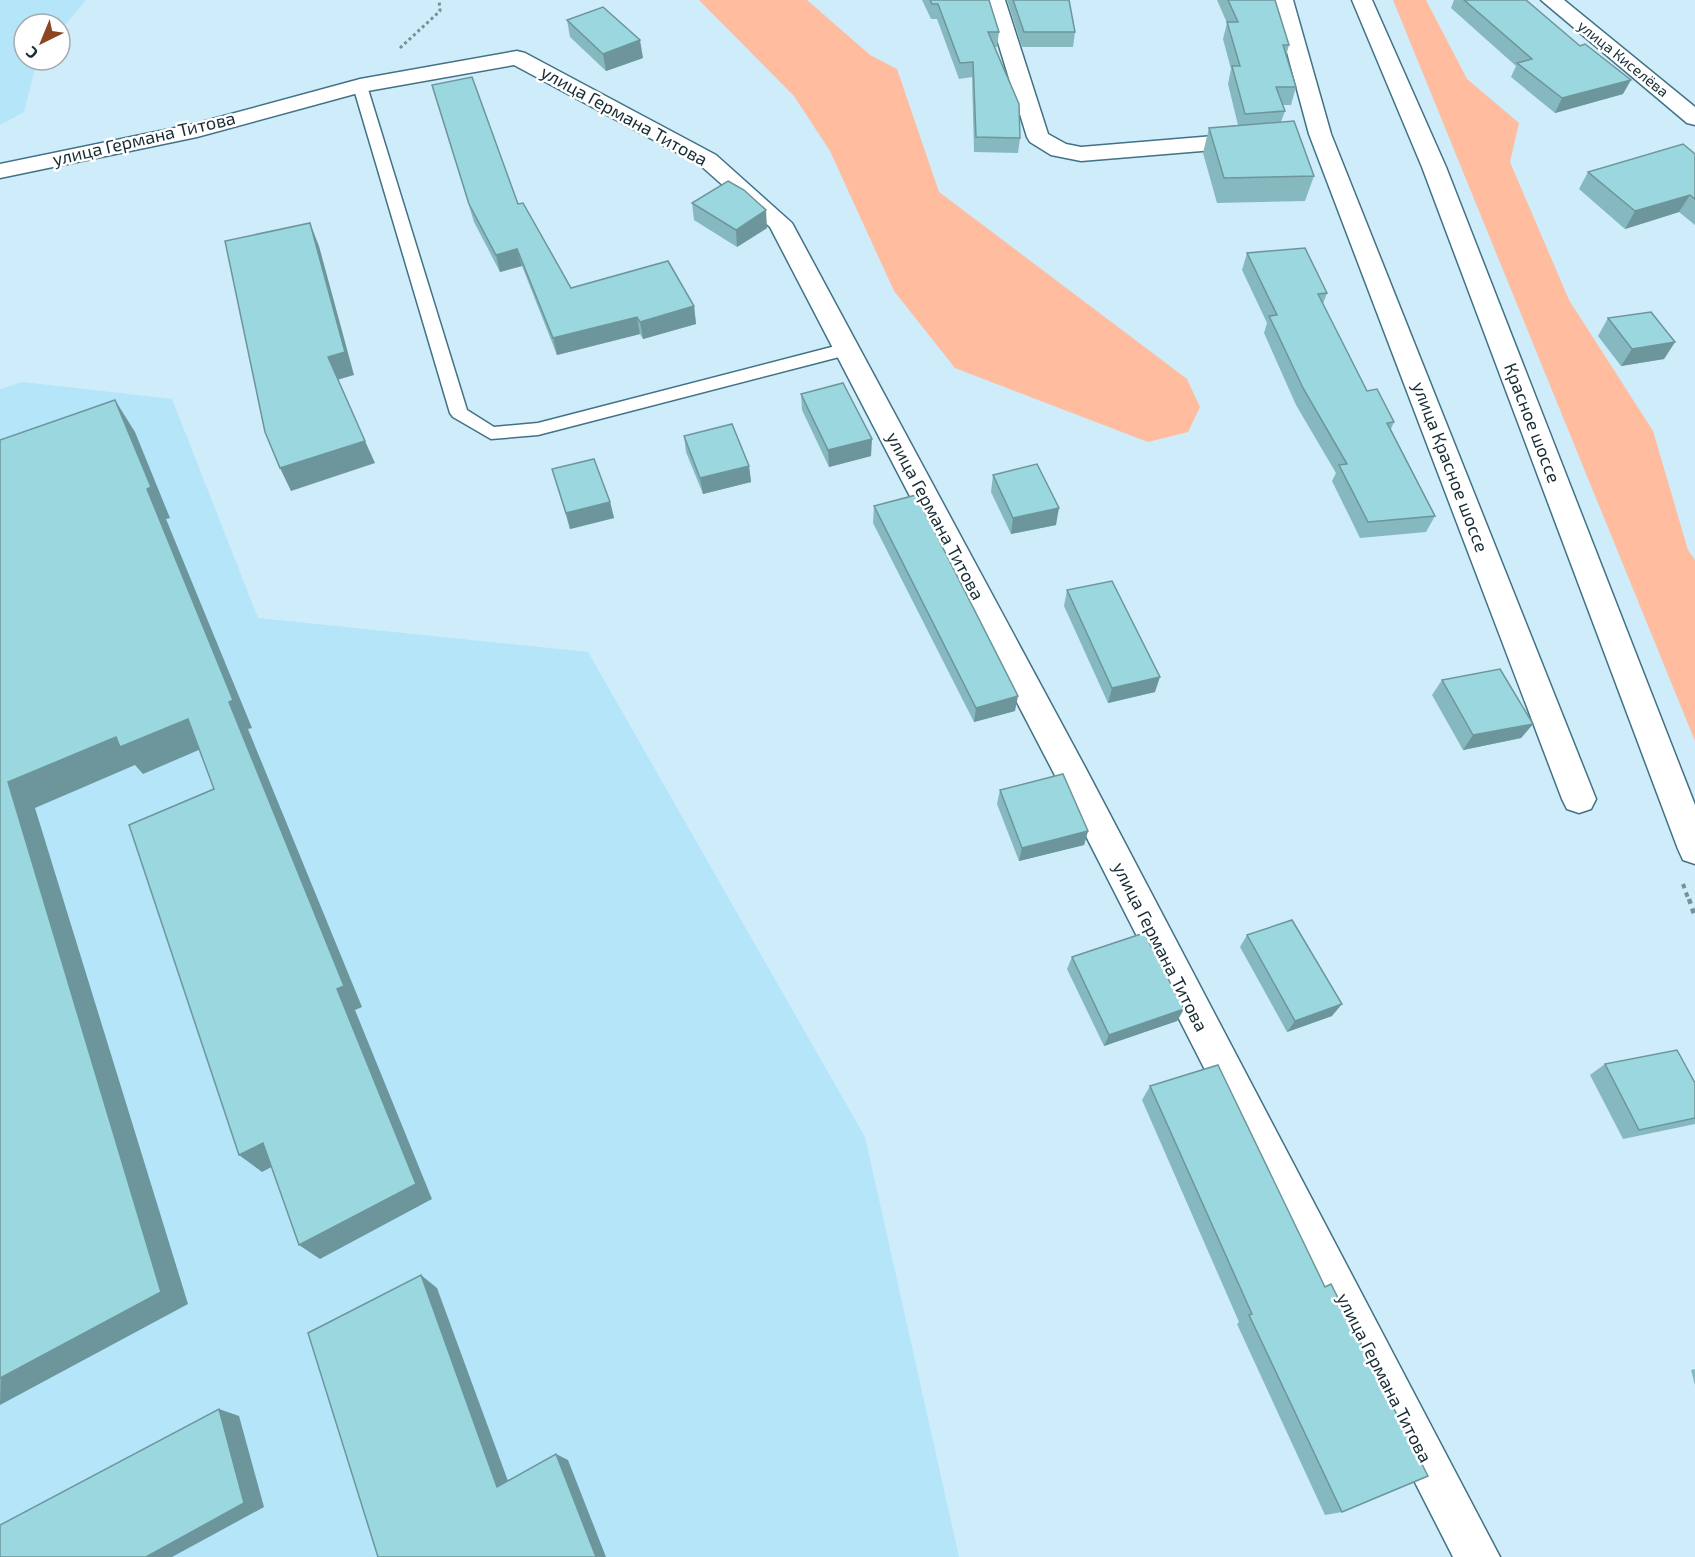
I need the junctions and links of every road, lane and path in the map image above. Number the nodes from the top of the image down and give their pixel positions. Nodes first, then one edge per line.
1 (439, 0) edge
2 (995, 0) edge
3 (1283, 0) edge
4 (1362, 0) edge
5 (1551, 0) edge
6 (360, 86) junction
7 (1695, 118) edge
8 (1275, 137) edge
9 (0, 171) edge
10 (847, 349) junction
11 (1579, 800) dead end
12 (1695, 849) edge
13 (1477, 1557) edge

1 - 6 path
2 - 8 street
3 - 11 street, улица Красное шоссе
4 - 12 street, Красное шоссе
5 - 7 street, улица Киселёва
6 - 9 street, улица Германа Титова
6 - 10 street, улица Германа Титова
6 - 10 lane
10 - 13 street, улица Германа Титова

